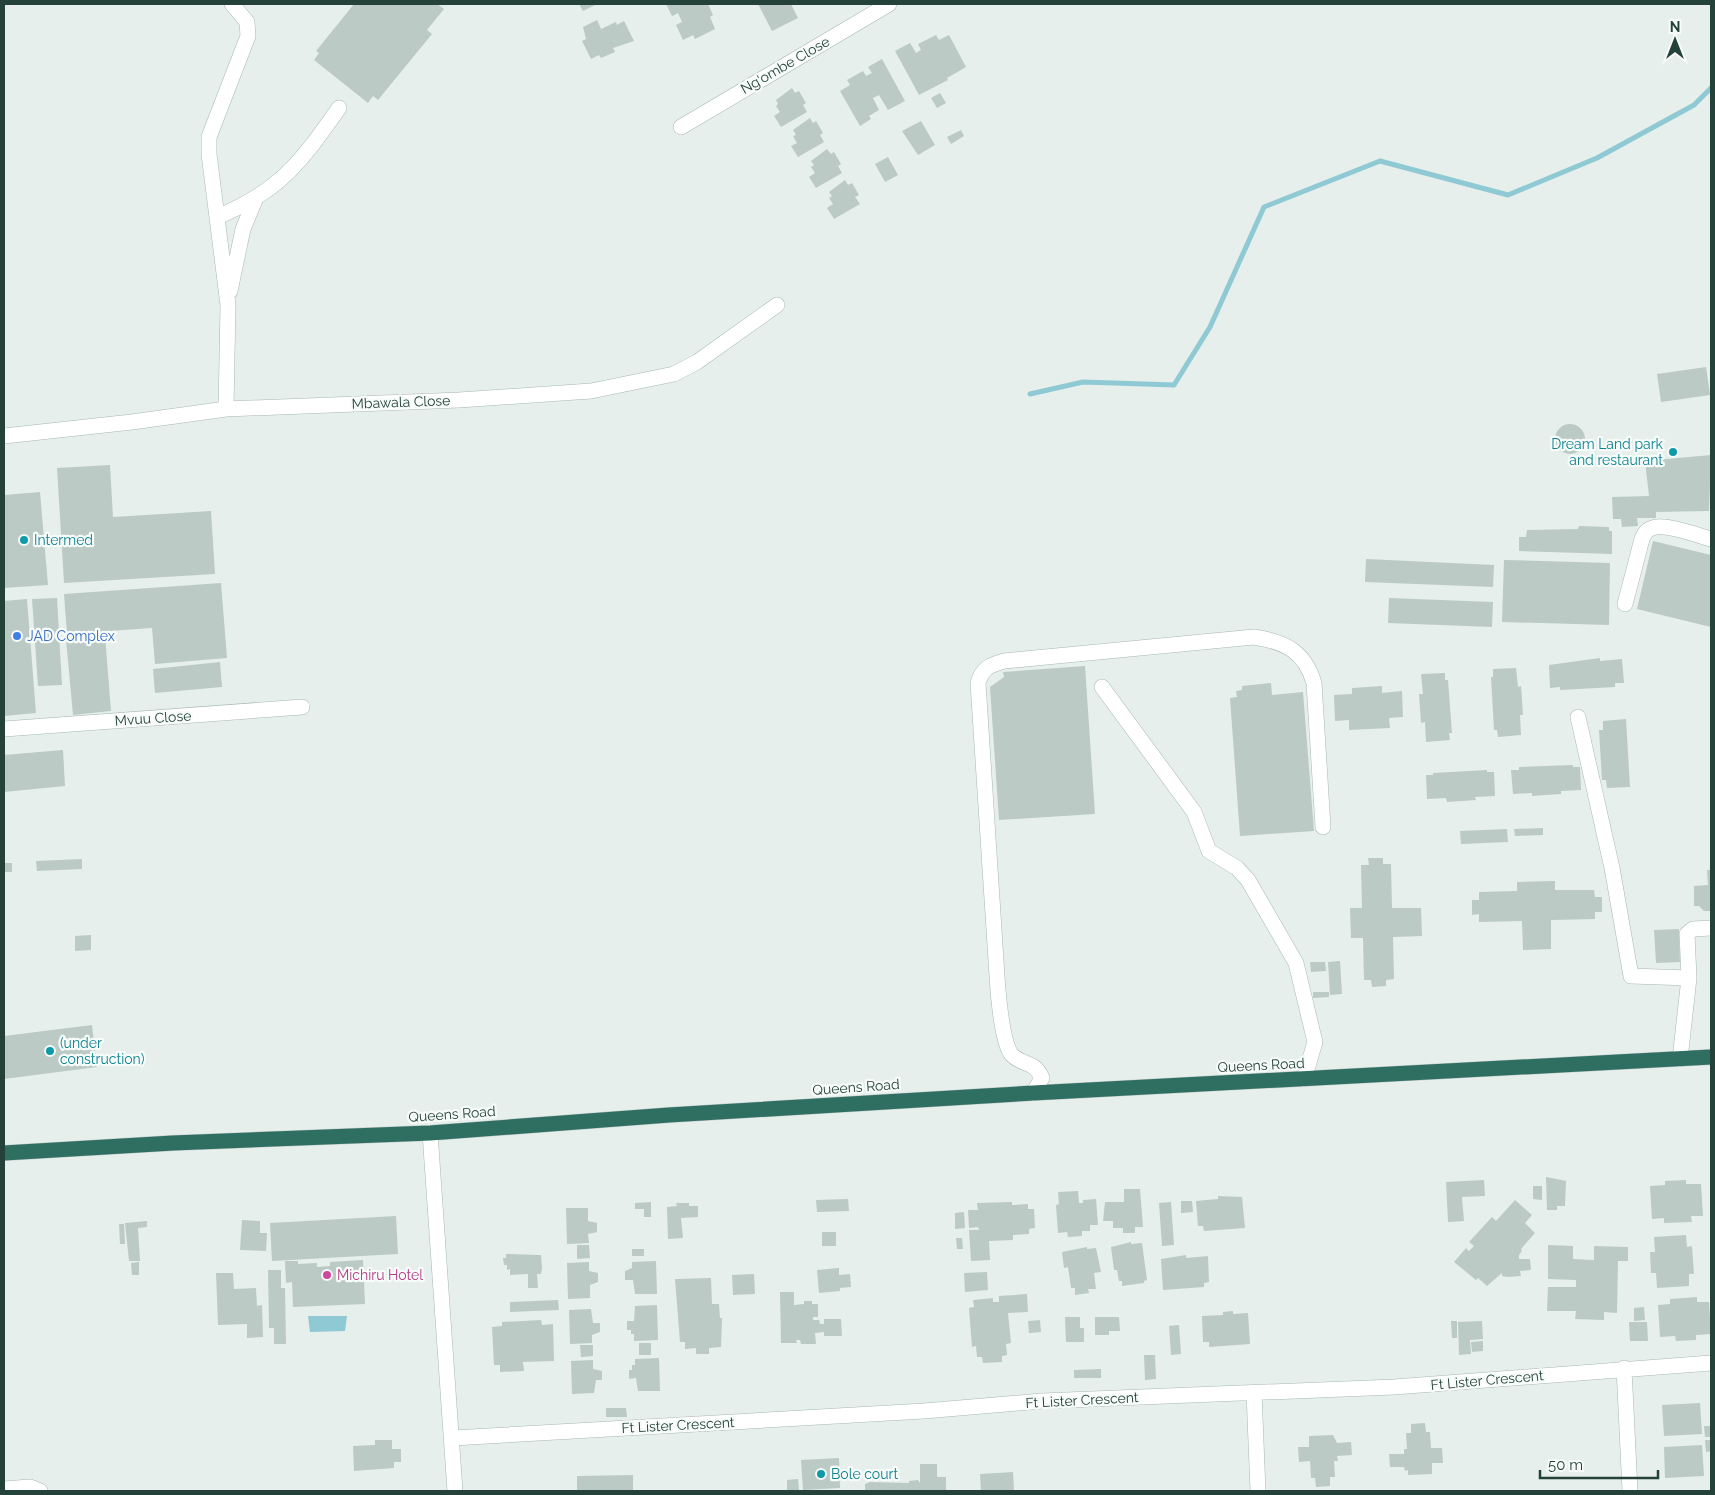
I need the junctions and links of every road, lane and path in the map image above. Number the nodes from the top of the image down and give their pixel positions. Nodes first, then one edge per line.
1 (232, 4) edge
2 (889, 4) edge
3 (339, 108) dead end
4 (681, 127) dead end
5 (255, 200) junction
6 (217, 217) junction
7 (228, 305) junction
8 (777, 305) dead end
9 (226, 409) junction
10 (4, 436) edge
11 (1711, 539) edge
12 (1625, 604) dead end
13 (1102, 687) dead end
14 (302, 707) dead end
15 (1578, 716) dead end
16 (4, 730) edge
17 (1323, 827) dead end
18 (1711, 928) edge
19 (1689, 978) junction
20 (1711, 1057) edge
21 (1680, 1058) junction
22 (1304, 1079) junction
23 (1033, 1093) junction
24 (430, 1133) junction
25 (4, 1153) edge
26 (1711, 1363) edge
27 (1624, 1368) junction
28 (1254, 1393) junction
29 (453, 1438) junction
30 (4, 1489) edge
31 (40, 1491) edge
32 (455, 1491) edge
33 (1258, 1491) edge
34 (1630, 1491) edge

1 - 6 street
2 - 4 street, Ng'ombe Close
3 - 5 street
5 - 6 street
5 - 7 street
6 - 7 street
7 - 9 street
8 - 9 street, Mbawala Close
9 - 10 street, Mbawala Close
11 - 12 street
13 - 22 street
14 - 16 street, Mvuu Close
15 - 19 street
17 - 23 street
18 - 19 street
19 - 21 street
20 - 21 highway, Queens Road
21 - 22 highway, Queens Road
22 - 23 highway, Queens Road
23 - 24 highway, Queens Road
24 - 25 highway, Queens Road
24 - 29 street
26 - 27 street, Ft Lister Crescent
27 - 28 street, Ft Lister Crescent
27 - 34 street
28 - 29 street, Ft Lister Crescent
28 - 33 street
29 - 32 street
30 - 31 street

